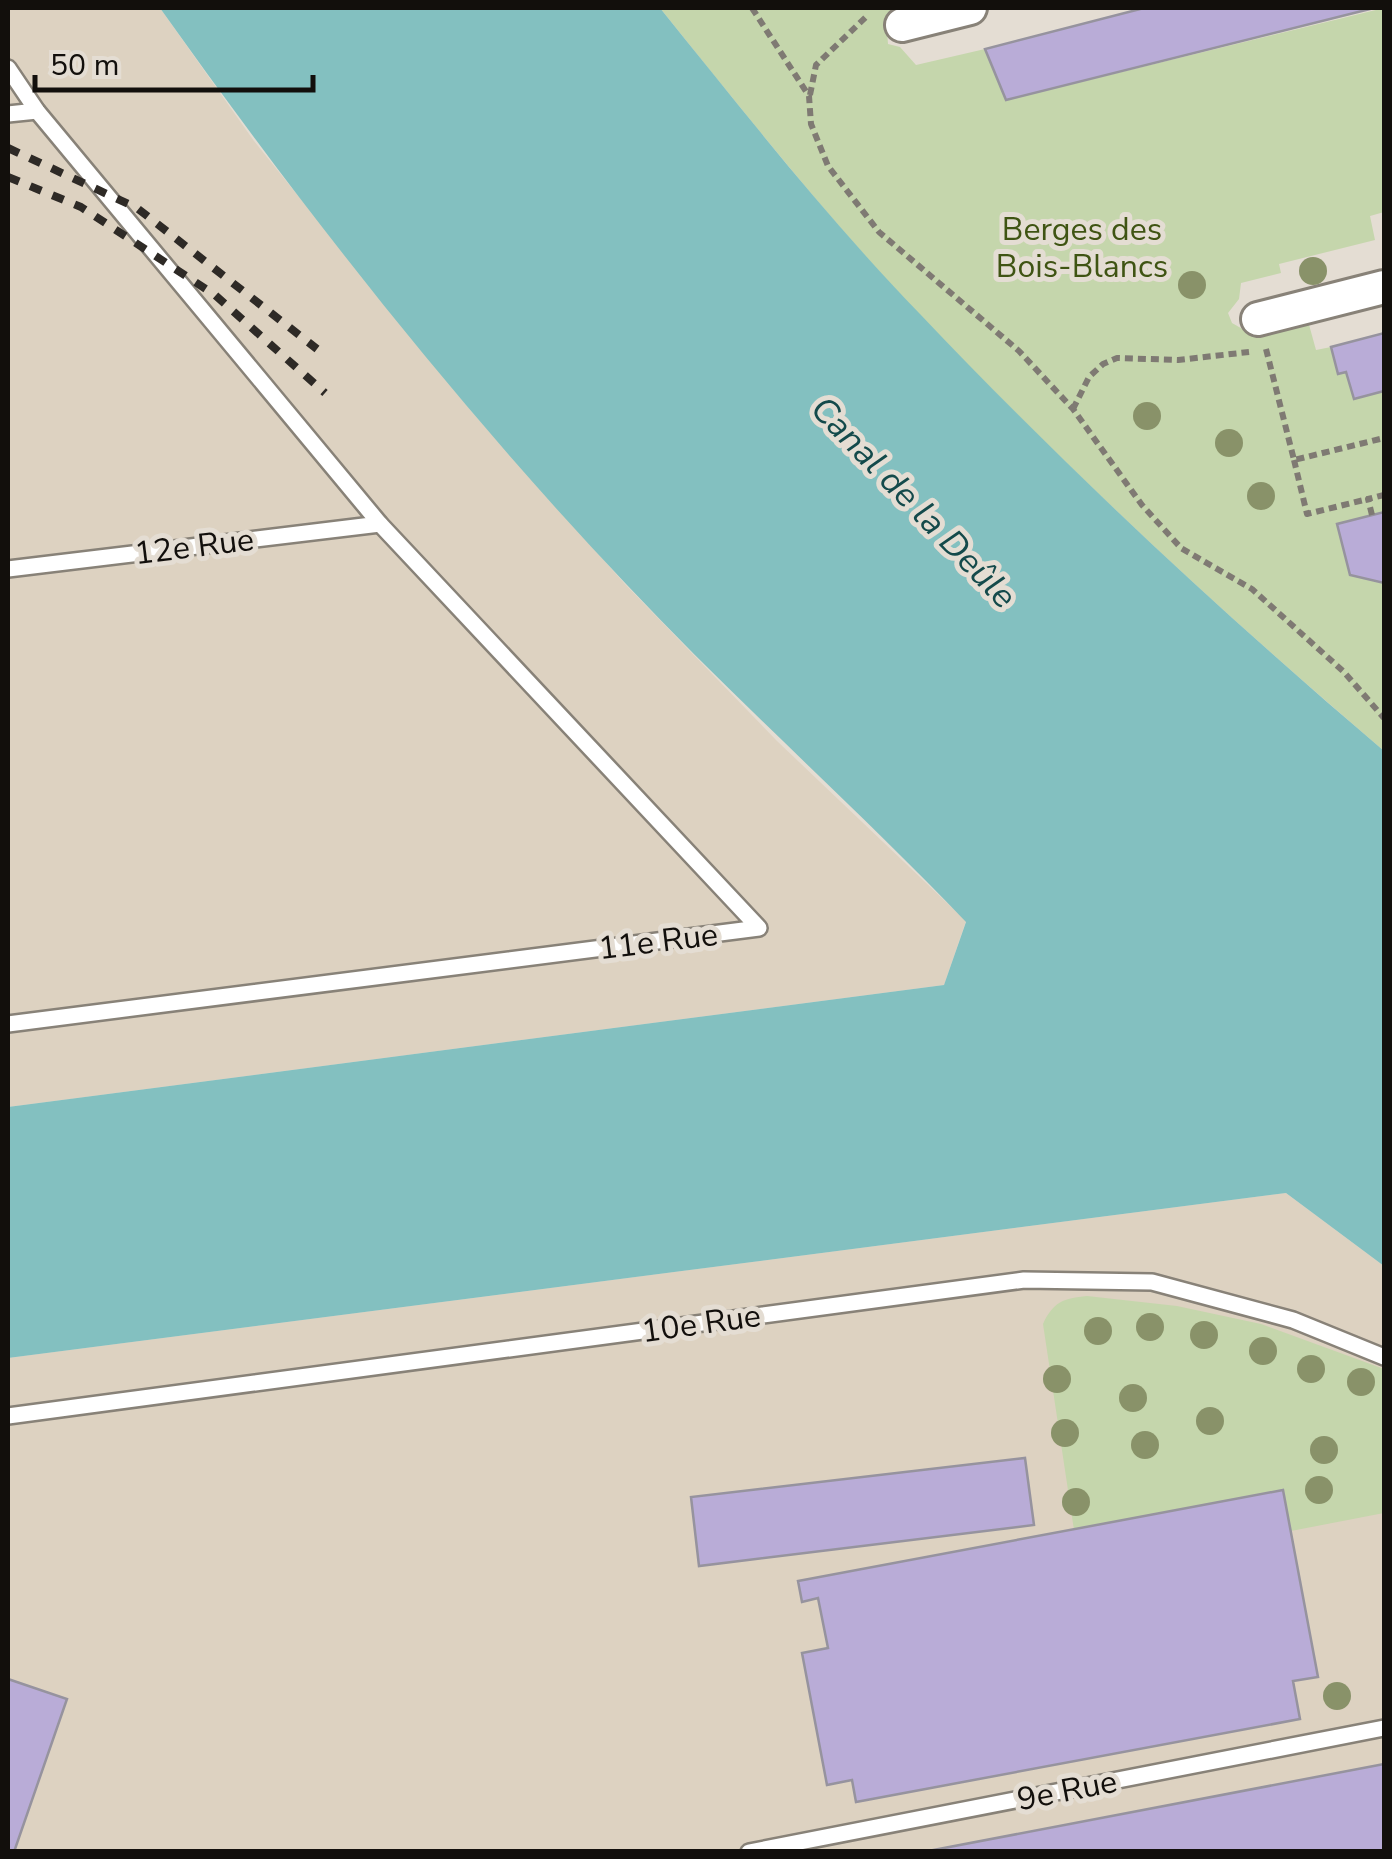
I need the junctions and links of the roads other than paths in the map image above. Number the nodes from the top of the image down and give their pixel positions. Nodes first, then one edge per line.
1 (970, 8) edge
2 (890, 16) edge
3 (8, 68) edge
4 (37, 111) junction
5 (8, 114) edge
6 (1384, 287) edge
7 (1262, 334) road end
8 (380, 524) junction
9 (8, 568) edge
10 (8, 1024) edge
11 (1384, 1357) edge
12 (8, 1416) edge
13 (1384, 1728) edge
14 (749, 1852) edge

1 - 2 street
3 - 4 lane
4 - 5 lane
4 - 8 lane
6 - 7 street
8 - 9 lane, 12e Rue
8 - 10 lane, 11e Rue
11 - 12 lane, 10e Rue
13 - 14 lane, 9e Rue

